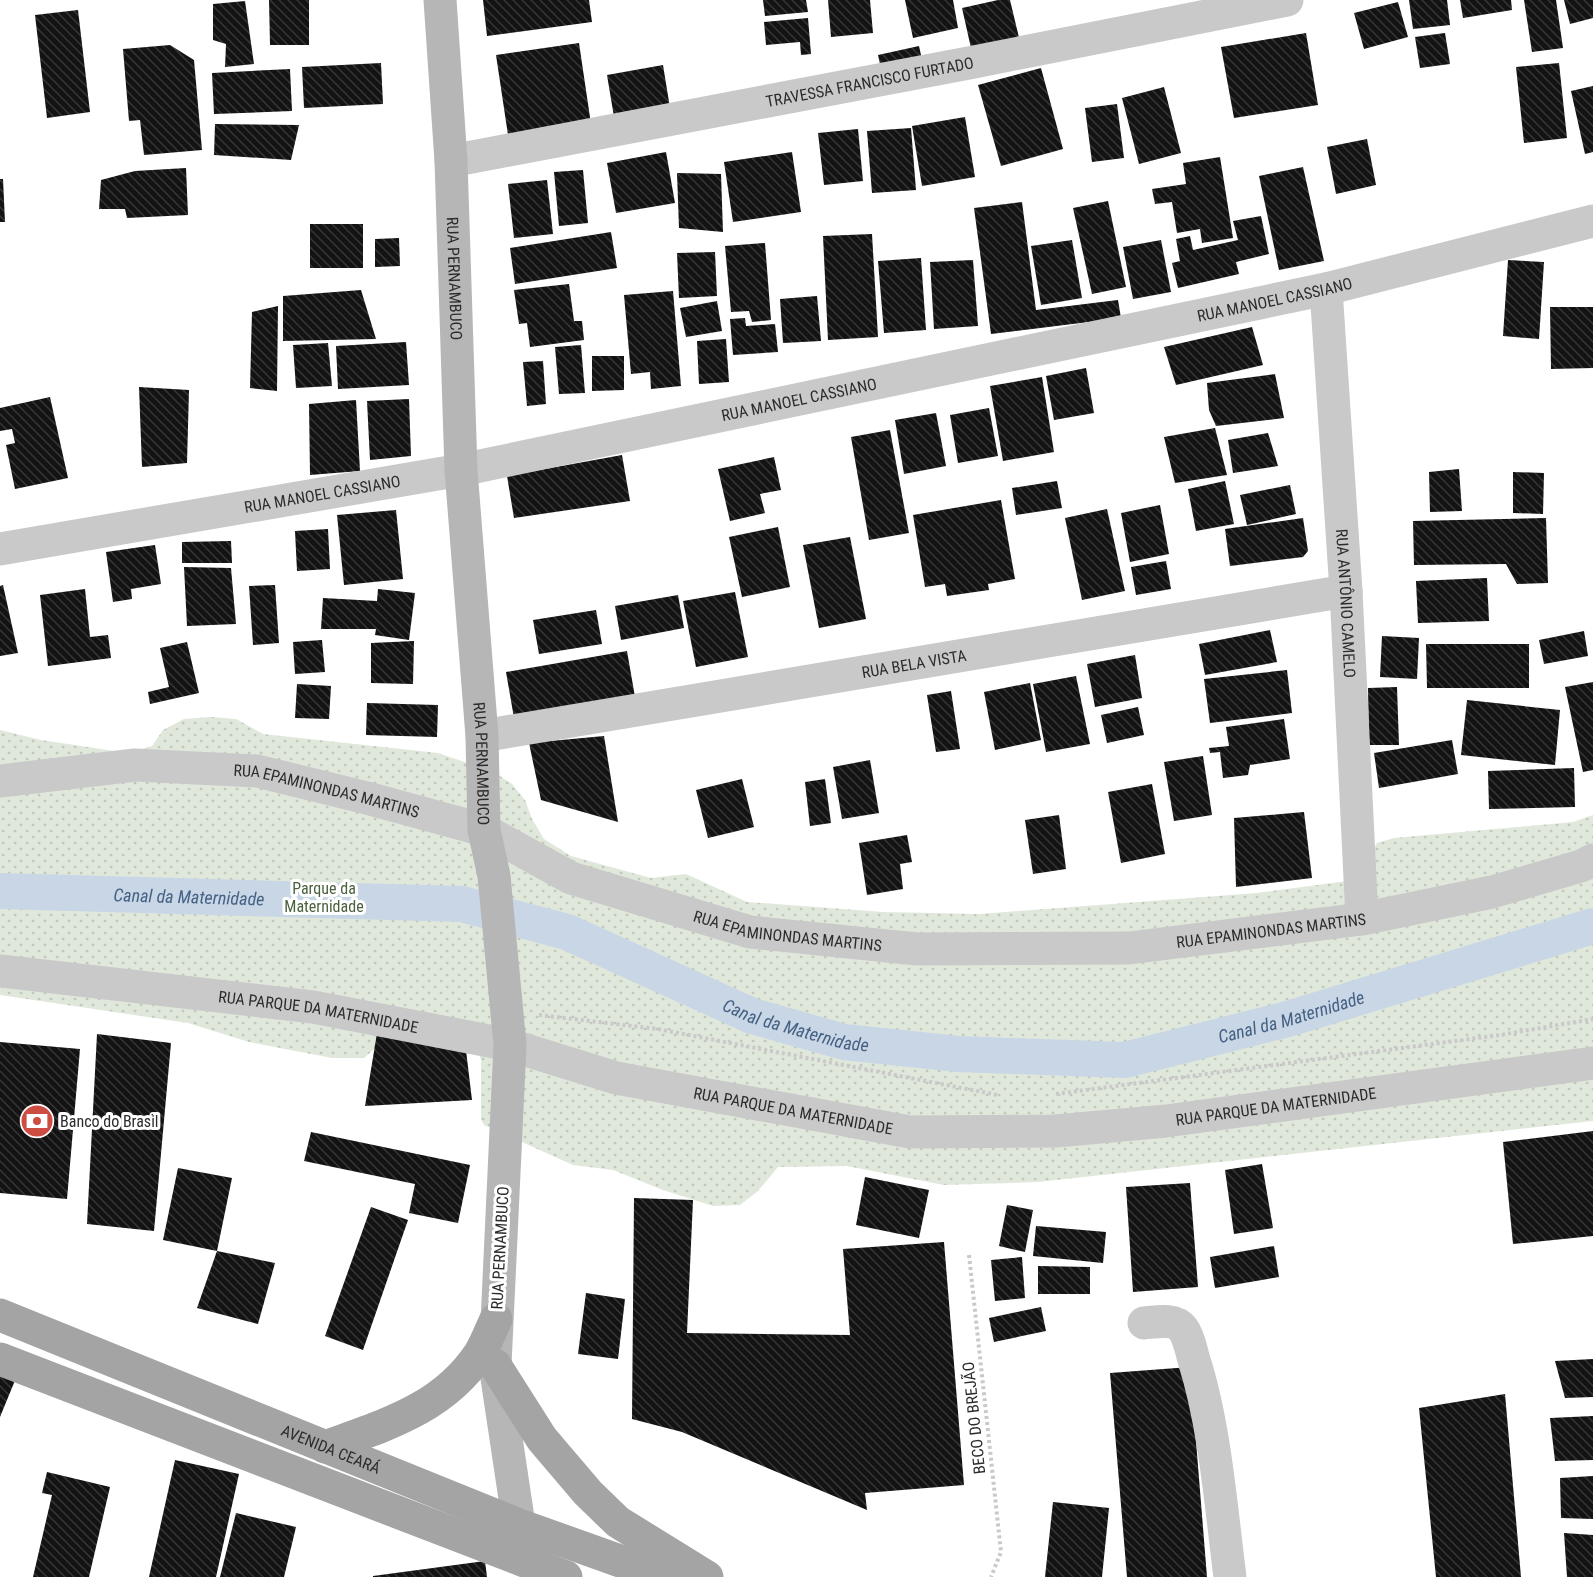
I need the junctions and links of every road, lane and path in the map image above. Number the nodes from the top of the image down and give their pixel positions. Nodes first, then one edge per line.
1 (440, 0) edge
2 (1287, 0) edge
3 (450, 160) junction
4 (1593, 221) edge
5 (1326, 289) junction
6 (461, 470) junction
7 (0, 549) edge
8 (1346, 591) junction
9 (482, 736) junction
10 (0, 781) edge
11 (484, 830) junction
12 (1593, 860) edge
13 (1362, 919) junction
14 (0, 971) edge
15 (507, 1012) junction
16 (1593, 1019) edge
17 (510, 1045) junction
18 (1593, 1063) edge
19 (1053, 1095) dead end
20 (1007, 1097) dead end
21 (969, 1256) dead end
22 (0, 1315) edge
23 (496, 1319) junction
24 (1144, 1323) dead end
25 (0, 1359) edge
26 (495, 1365) junction
27 (325, 1447) junction
28 (519, 1525) junction
29 (531, 1570) edge
30 (566, 1577) edge
31 (664, 1577) edge
32 (706, 1577) edge
33 (991, 1577) edge
34 (1230, 1577) edge

1 - 3 main road, RUA PERNAMBUCO
2 - 3 street, TRAVESSA FRANCISCO FURTADO
3 - 6 main road, RUA PERNAMBUCO
4 - 5 street, RUA MANOEL CASSIANO
5 - 6 street, RUA MANOEL CASSIANO
5 - 8 street, RUA ANTÔNIO CAMELO
6 - 7 street, RUA MANOEL CASSIANO
6 - 9 main road, RUA PERNAMBUCO
8 - 9 street, RUA BELA VISTA
8 - 13 street, RUA ANTÔNIO CAMELO
9 - 11 main road, RUA PERNAMBUCO
10 - 11 street, RUA EPAMINONDAS MARTINS
11 - 13 street, RUA EPAMINONDAS MARTINS
11 - 15 main road, RUA PERNAMBUCO
12 - 13 street, RUA EPAMINONDAS MARTINS
14 - 17 street, RUA PARQUE DA MATERNIDADE
15 - 17 main road, RUA PERNAMBUCO
15 - 20 path
16 - 19 path
17 - 18 street, RUA PARQUE DA MATERNIDADE
17 - 23 main road, RUA PERNAMBUCO
21 - 33 path, BECO DO BREJÃO
22 - 27 main road, AVENIDA CEARÁ
23 - 26 main road, RUA PERNAMBUCO
23 - 27 main road
24 - 34 street
25 - 29 main road
26 - 28 main road, RUA PERNAMBUCO
26 - 32 main road
27 - 28 main road, AVENIDA CEARÁ
28 - 29 main road, RUA PERNAMBUCO
28 - 31 main road, AVENIDA CEARÁ
29 - 30 main road

